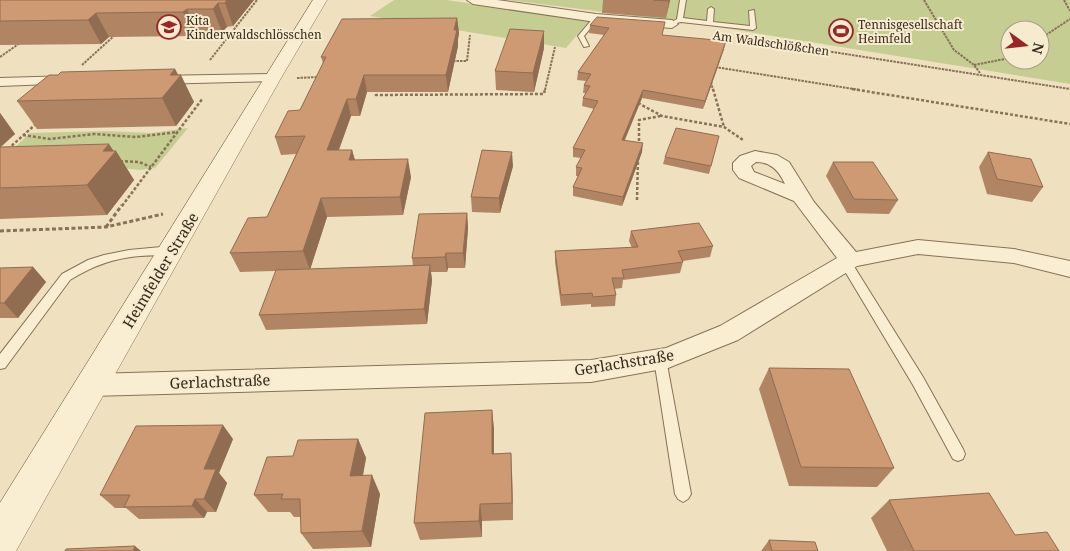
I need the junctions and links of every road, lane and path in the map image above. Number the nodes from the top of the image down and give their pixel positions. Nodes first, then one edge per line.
1 (257, 0) edge
2 (320, 0) edge
3 (473, 0) edge
4 (683, 0) edge
5 (924, 0) edge
6 (1064, 0) edge
7 (498, 2) edge
8 (711, 9) dead end
9 (1070, 10) edge
10 (752, 11) dead end
11 (596, 18) junction
12 (1070, 19) edge
13 (676, 22) junction
14 (710, 24) junction
15 (1050, 32) edge
16 (117, 33) edge
17 (470, 35) dead end
18 (754, 40) dead end
19 (23, 41) edge
20 (586, 46) dead end
21 (554, 47) dead end
22 (0, 57) edge
23 (88, 60) dead end
24 (1000, 60) edge
25 (448, 62) edge
26 (974, 65) junction
27 (712, 66) edge
28 (205, 67) dead end
29 (981, 74) junction
30 (322, 77) edge
31 (272, 78) junction
32 (84, 80) edge
33 (142, 80) edge
34 (0, 82) edge
35 (711, 82) edge
36 (378, 85) edge
37 (1070, 89) edge
38 (204, 97) dead end
39 (634, 100) edge
40 (662, 116) junction
41 (39, 122) edge
42 (1070, 124) edge
43 (724, 127) junction
44 (178, 132) junction
45 (23, 136) junction
46 (638, 146) edge
47 (6, 151) edge
48 (638, 155) edge
49 (769, 159) junction
50 (116, 160) dead end
51 (151, 167) junction
52 (801, 197) junction
53 (637, 200) dead end
54 (166, 213) dead end
55 (106, 227) junction
56 (0, 231) edge
57 (172, 250) junction
58 (849, 261) junction
59 (1070, 269) edge
60 (660, 359) junction
61 (0, 364) edge
62 (91, 385) junction
63 (958, 454) dead end
64 (683, 494) dead end
65 (0, 540) edge

1 - 28 path
2 - 31 street, Heimfelder Straße
3 - 7 street
4 - 13 lane
5 - 26 path
6 - 9 path
7 - 11 street
8 - 14 lane
10 - 14 lane
11 - 13 street
11 - 20 lane
12 - 15 path
13 - 14 lane
16 - 23 path
17 - 25 path
18 - 29 path, Am Waldschlößchen
19 - 22 path
21 - 36 path
24 - 26 path
26 - 29 path
27 - 42 path
29 - 37 path, Am Waldschlößchen
30 - 31 path
31 - 33 street
31 - 57 street, Heimfelder Straße
32 - 34 street
35 - 43 path
38 - 44 path
39 - 40 path
40 - 43 path
40 - 46 path
41 - 45 path
43 - 49 path
44 - 45 path
44 - 51 path
45 - 47 path
48 - 53 path
49 - 52 street
49 - 52 street
50 - 51 path
51 - 55 path
52 - 58 street
54 - 55 path
55 - 56 path
57 - 61 lane
57 - 62 street, Heimfelder Straße
58 - 59 street, Gerlachstraße
58 - 60 street, Gerlachstraße
58 - 63 lane
60 - 62 street, Gerlachstraße
60 - 64 lane
62 - 65 street, Heimfelder Straße

